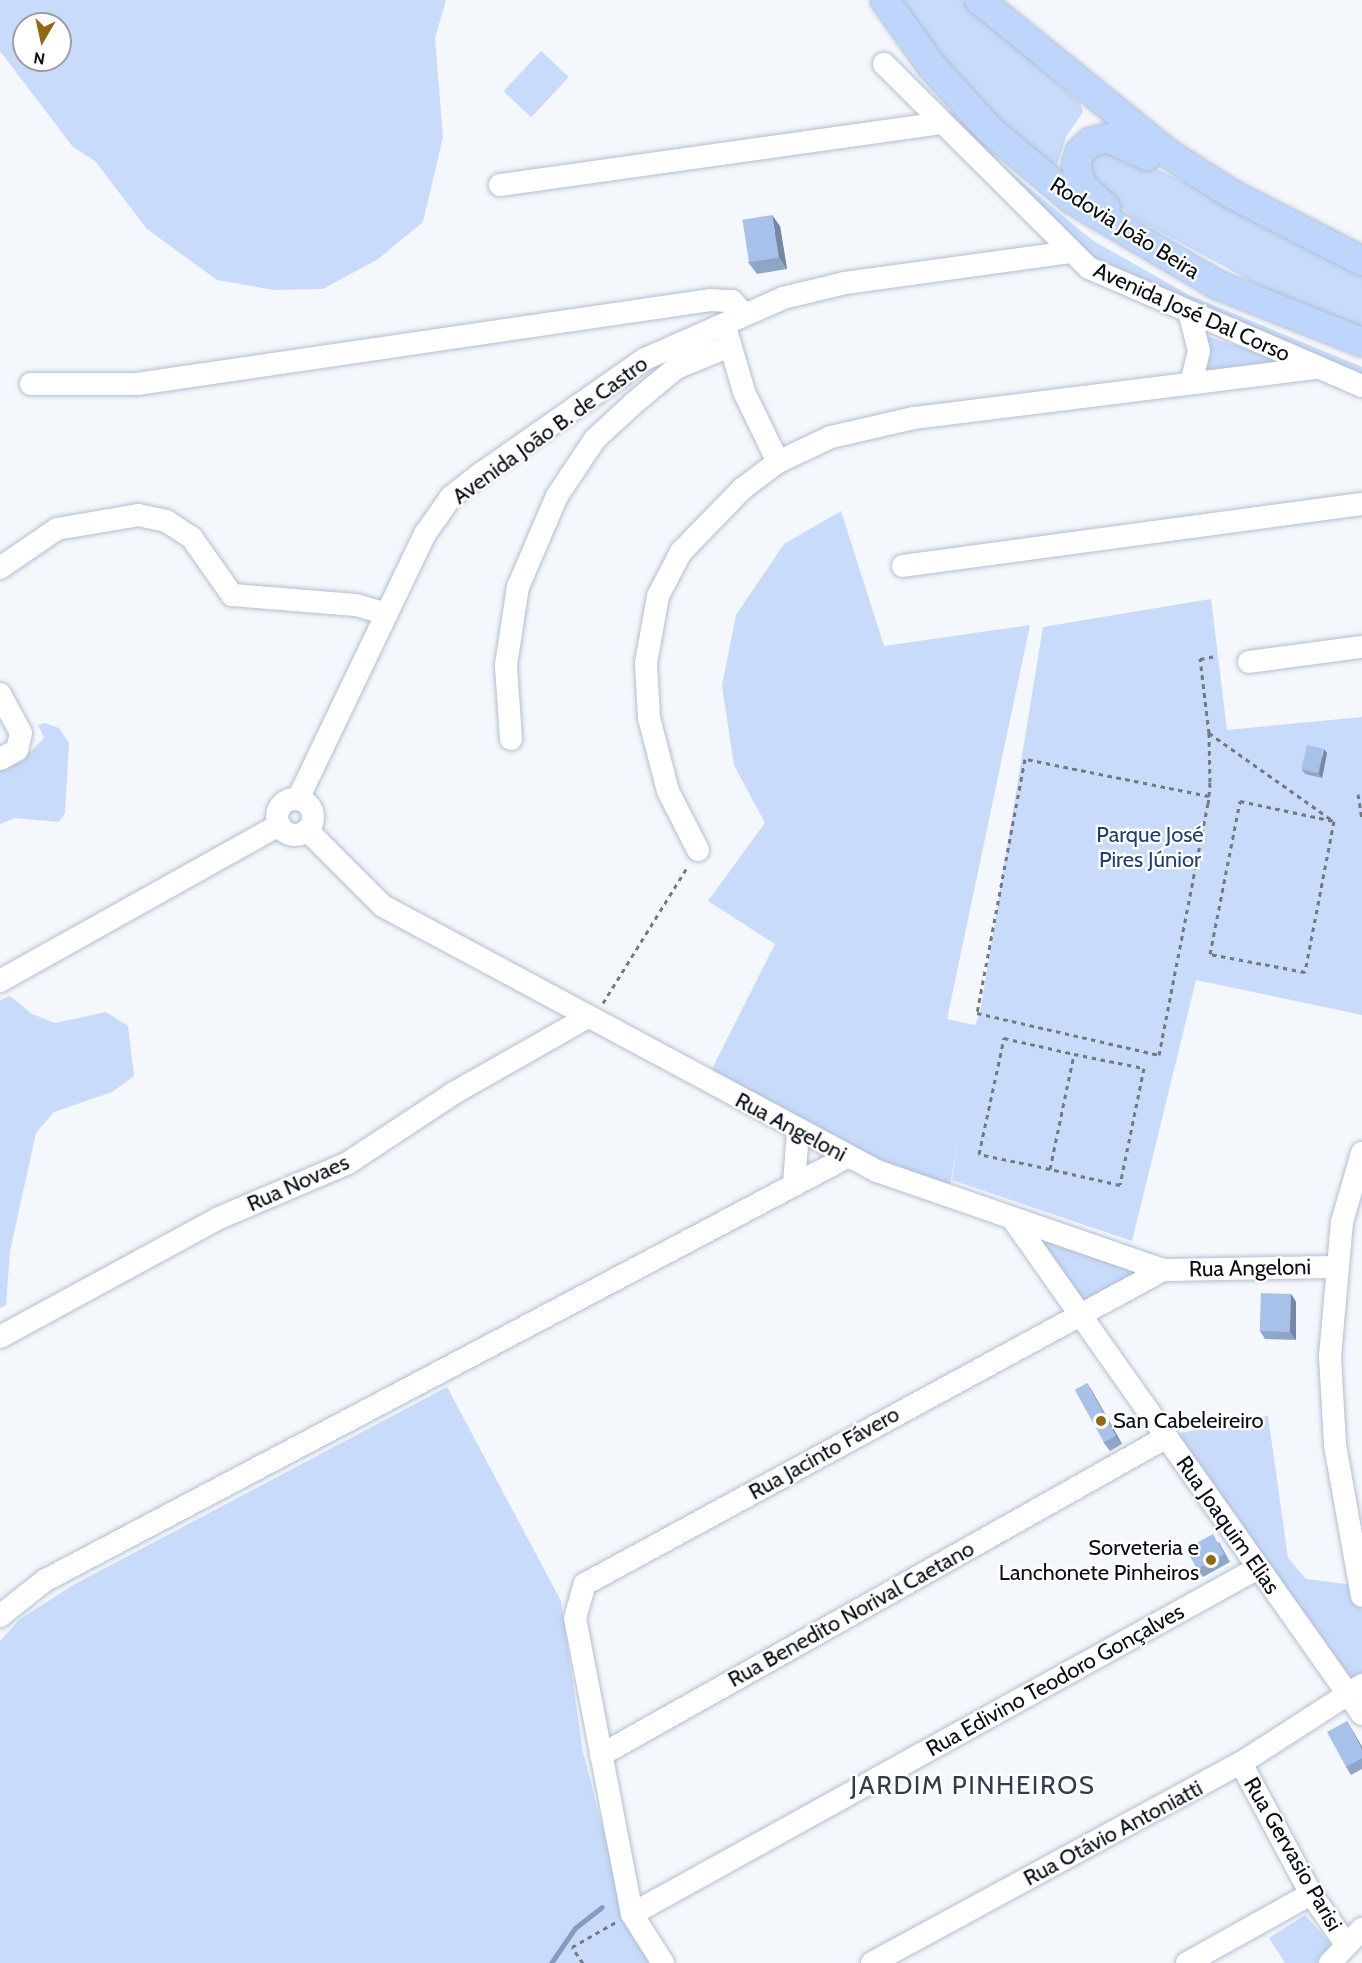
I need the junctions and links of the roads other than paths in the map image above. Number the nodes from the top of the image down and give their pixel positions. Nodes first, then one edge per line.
1 (885, 0) edge
2 (979, 0) edge
3 (884, 64) dead end
4 (940, 123) junction
5 (500, 185) dead end
6 (1233, 195) junction
7 (1153, 250) junction
8 (1070, 252) junction
9 (1362, 261) edge
10 (1190, 315) junction
11 (734, 319) junction
12 (1362, 342) edge
13 (730, 346) junction
14 (1318, 368) junction
15 (1191, 382) junction
16 (32, 384) dead end
17 (1362, 386) edge
18 (778, 462) junction
19 (1362, 504) edge
20 (903, 566) dead end
21 (0, 568) edge
22 (387, 614) junction
23 (1362, 647) edge
24 (1249, 662) dead end
25 (0, 694) edge
26 (511, 739) dead end
27 (0, 759) edge
28 (298, 799) junction
29 (279, 825) junction
30 (307, 830) junction
31 (698, 849) road end
32 (0, 981) edge
33 (590, 1018) junction
34 (798, 1132) junction
35 (1362, 1153) edge
36 (847, 1157) junction
37 (794, 1183) junction
38 (1012, 1218) junction
39 (1335, 1267) junction
40 (1163, 1270) junction
41 (1077, 1315) junction
42 (0, 1337) edge
43 (1165, 1438) junction
44 (1258, 1568) junction
45 (1362, 1596) edge
46 (0, 1616) edge
47 (1355, 1689) edge
48 (1362, 1714) edge
49 (601, 1755) junction
50 (1241, 1763) junction
51 (1311, 1894) junction
52 (632, 1914) junction
53 (1354, 1936) edge
54 (663, 1963) edge
55 (872, 1963) edge
56 (1187, 1963) edge
57 (1330, 1963) edge

1 - 7 main road, Rodovia João Beira
2 - 6 main road
3 - 4 street, Avenida José Dal Corso
4 - 5 street
4 - 8 street, Avenida José Dal Corso
6 - 7 main road
6 - 9 main road
7 - 12 main road, Rodovia João Beira
8 - 10 street, Avenida José Dal Corso
8 - 11 street, Avenida João B. de Castro
10 - 14 street, Avenida José Dal Corso
10 - 15 street
11 - 13 street
11 - 16 street
11 - 22 street, Avenida João B. de Castro
13 - 18 street
13 - 26 street
14 - 15 street
14 - 17 street, Avenida José Dal Corso
15 - 18 street
18 - 31 street
19 - 20 street
21 - 22 street
22 - 28 street, Avenida João B. de Castro
23 - 24 street
25 - 27 street
28 - 29 street
28 - 30 street
29 - 30 street
29 - 32 street
30 - 33 street, Rua Angeloni
33 - 34 street, Rua Angeloni
33 - 42 street, Rua Novaes
34 - 36 street, Rua Angeloni
34 - 37 street
35 - 39 street
36 - 37 street
36 - 38 street, Rua Angeloni
37 - 46 street
38 - 40 street, Rua Angeloni
38 - 41 street, Rua Joaquim Elias
39 - 40 street, Rua Angeloni
39 - 45 street
40 - 41 street, Rua Jacinto Fávero
41 - 43 street, Rua Joaquim Elias
41 - 49 street, Rua Jacinto Fávero
43 - 44 street, Rua Joaquim Elias
43 - 49 street, Rua Benedito Norival Caetano
44 - 47 street, Rua Joaquim Elias
44 - 52 street, Rua Edivino Teodoro Gonçalves
47 - 48 street, Rua Joaquim Elias
47 - 50 street, Rua Otávio Antoniatti
49 - 52 street
50 - 51 street, Rua Gervasio Parisi
50 - 55 street, Rua Otávio Antoniatti
51 - 53 street, Rua Gervasio Parisi
51 - 56 street
52 - 54 street
53 - 57 street

